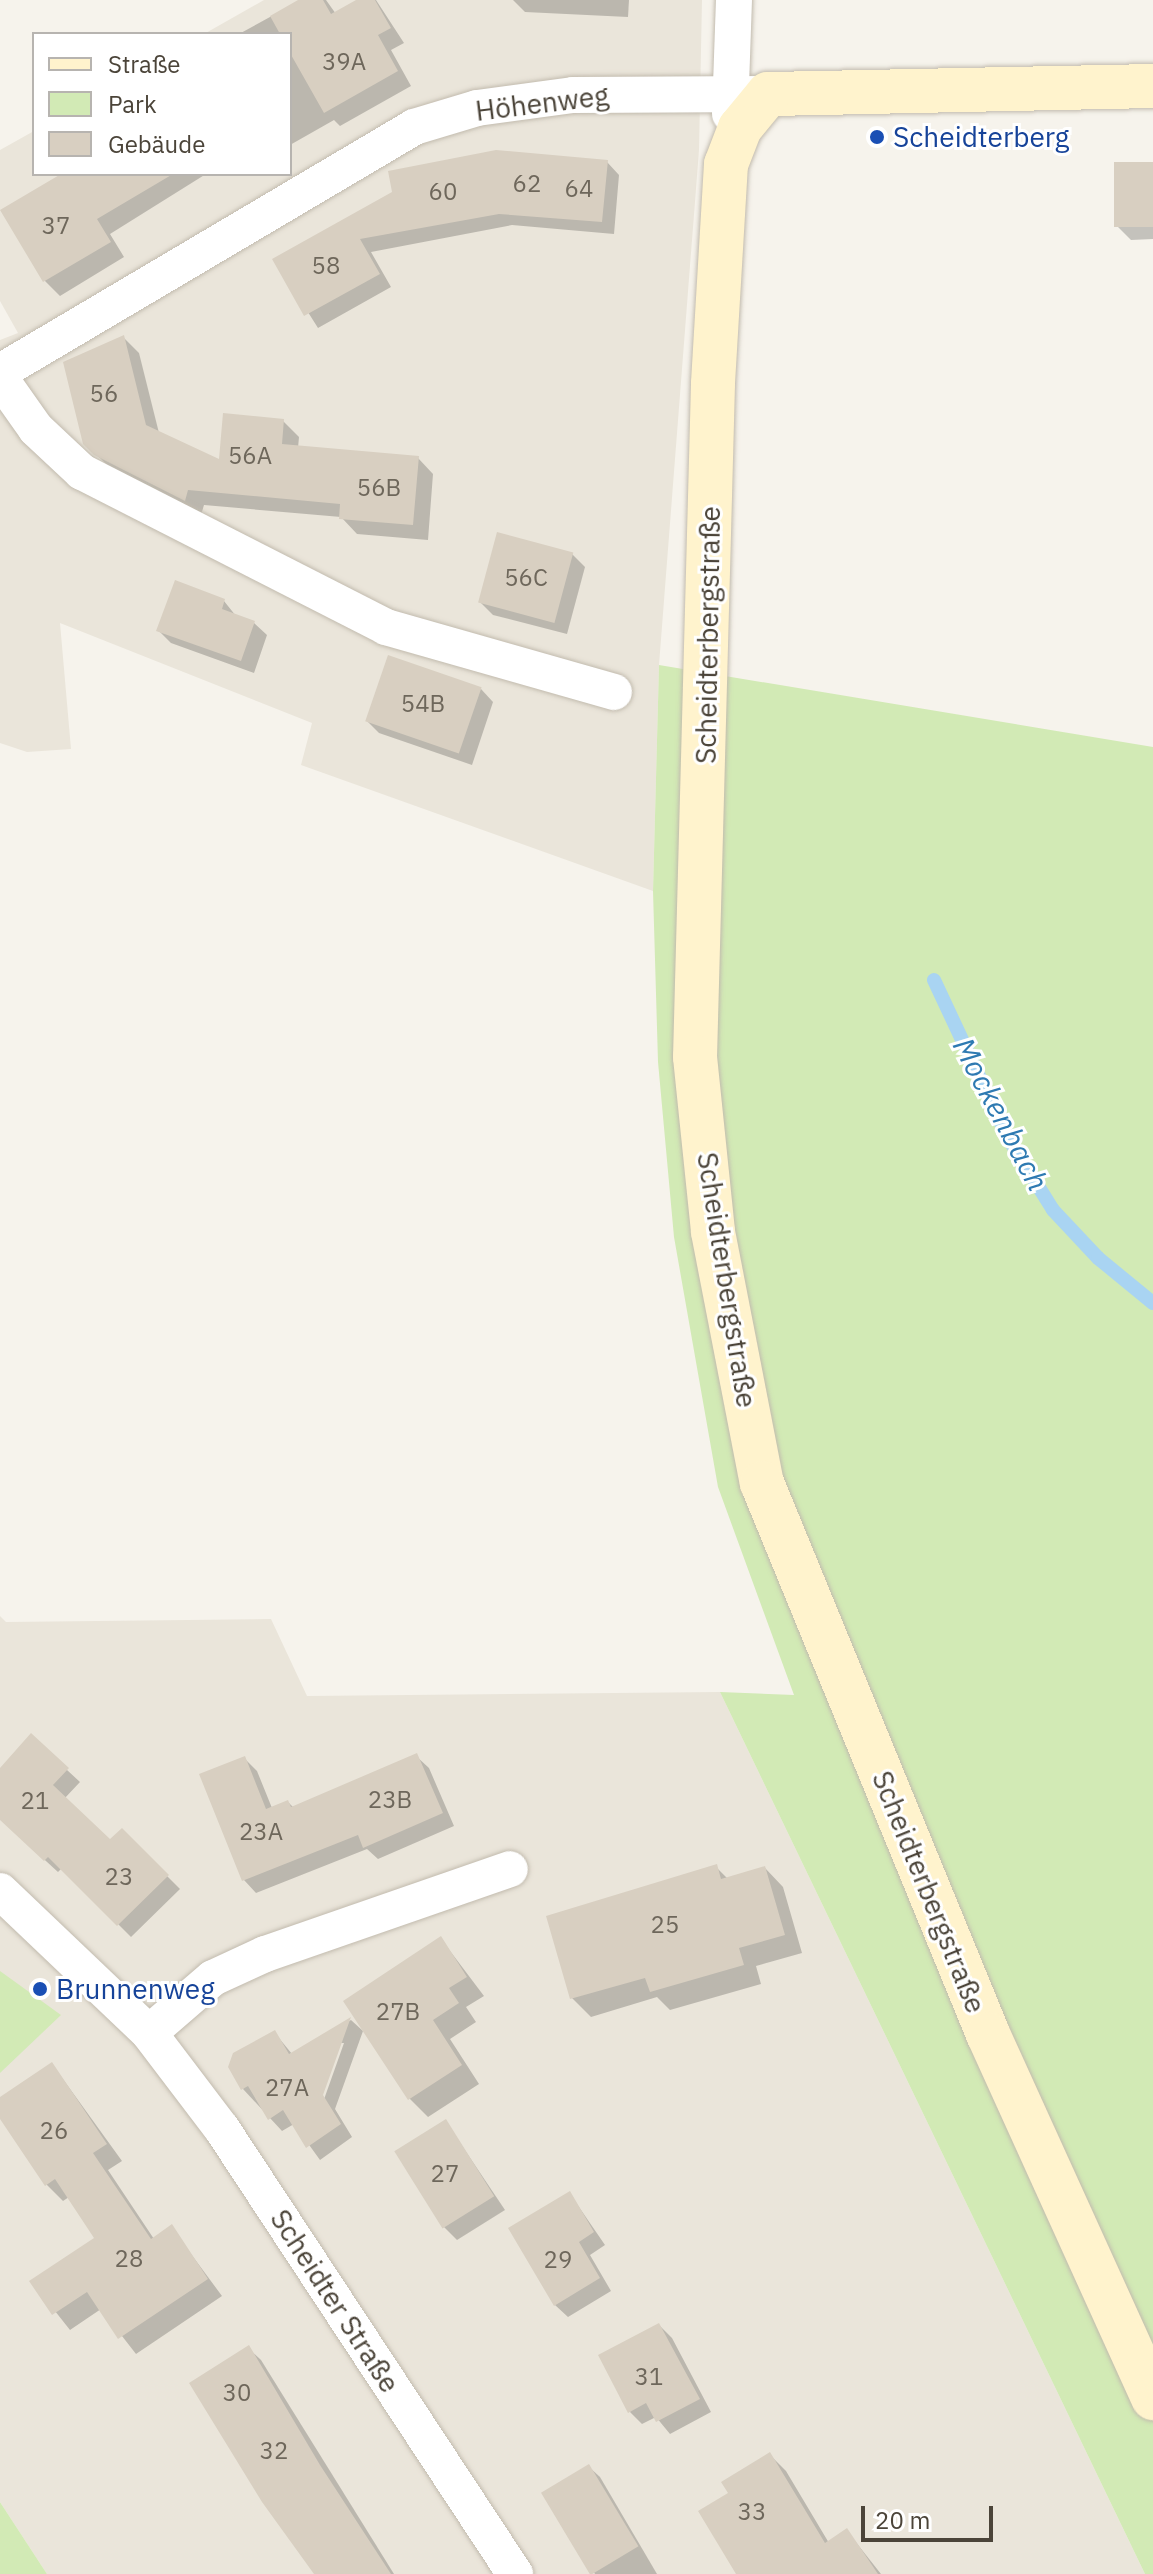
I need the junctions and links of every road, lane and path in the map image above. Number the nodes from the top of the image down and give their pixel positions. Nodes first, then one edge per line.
1 (734, 0) edge
2 (1153, 86) edge
3 (750, 94) junction
4 (0, 375) edge
5 (614, 692) dead end
6 (510, 1869) dead end
7 (0, 1891) edge
8 (149, 2033) junction
9 (1153, 2398) edge
10 (515, 2574) edge

1 - 3 street
2 - 3 street, Höhenweg
3 - 4 street, Höhenweg
3 - 9 street, Scheidterbergstraße
4 - 5 street, Höhenweg
6 - 8 street
7 - 8 street, Scheidter Straße
8 - 10 street, Scheidter Straße

